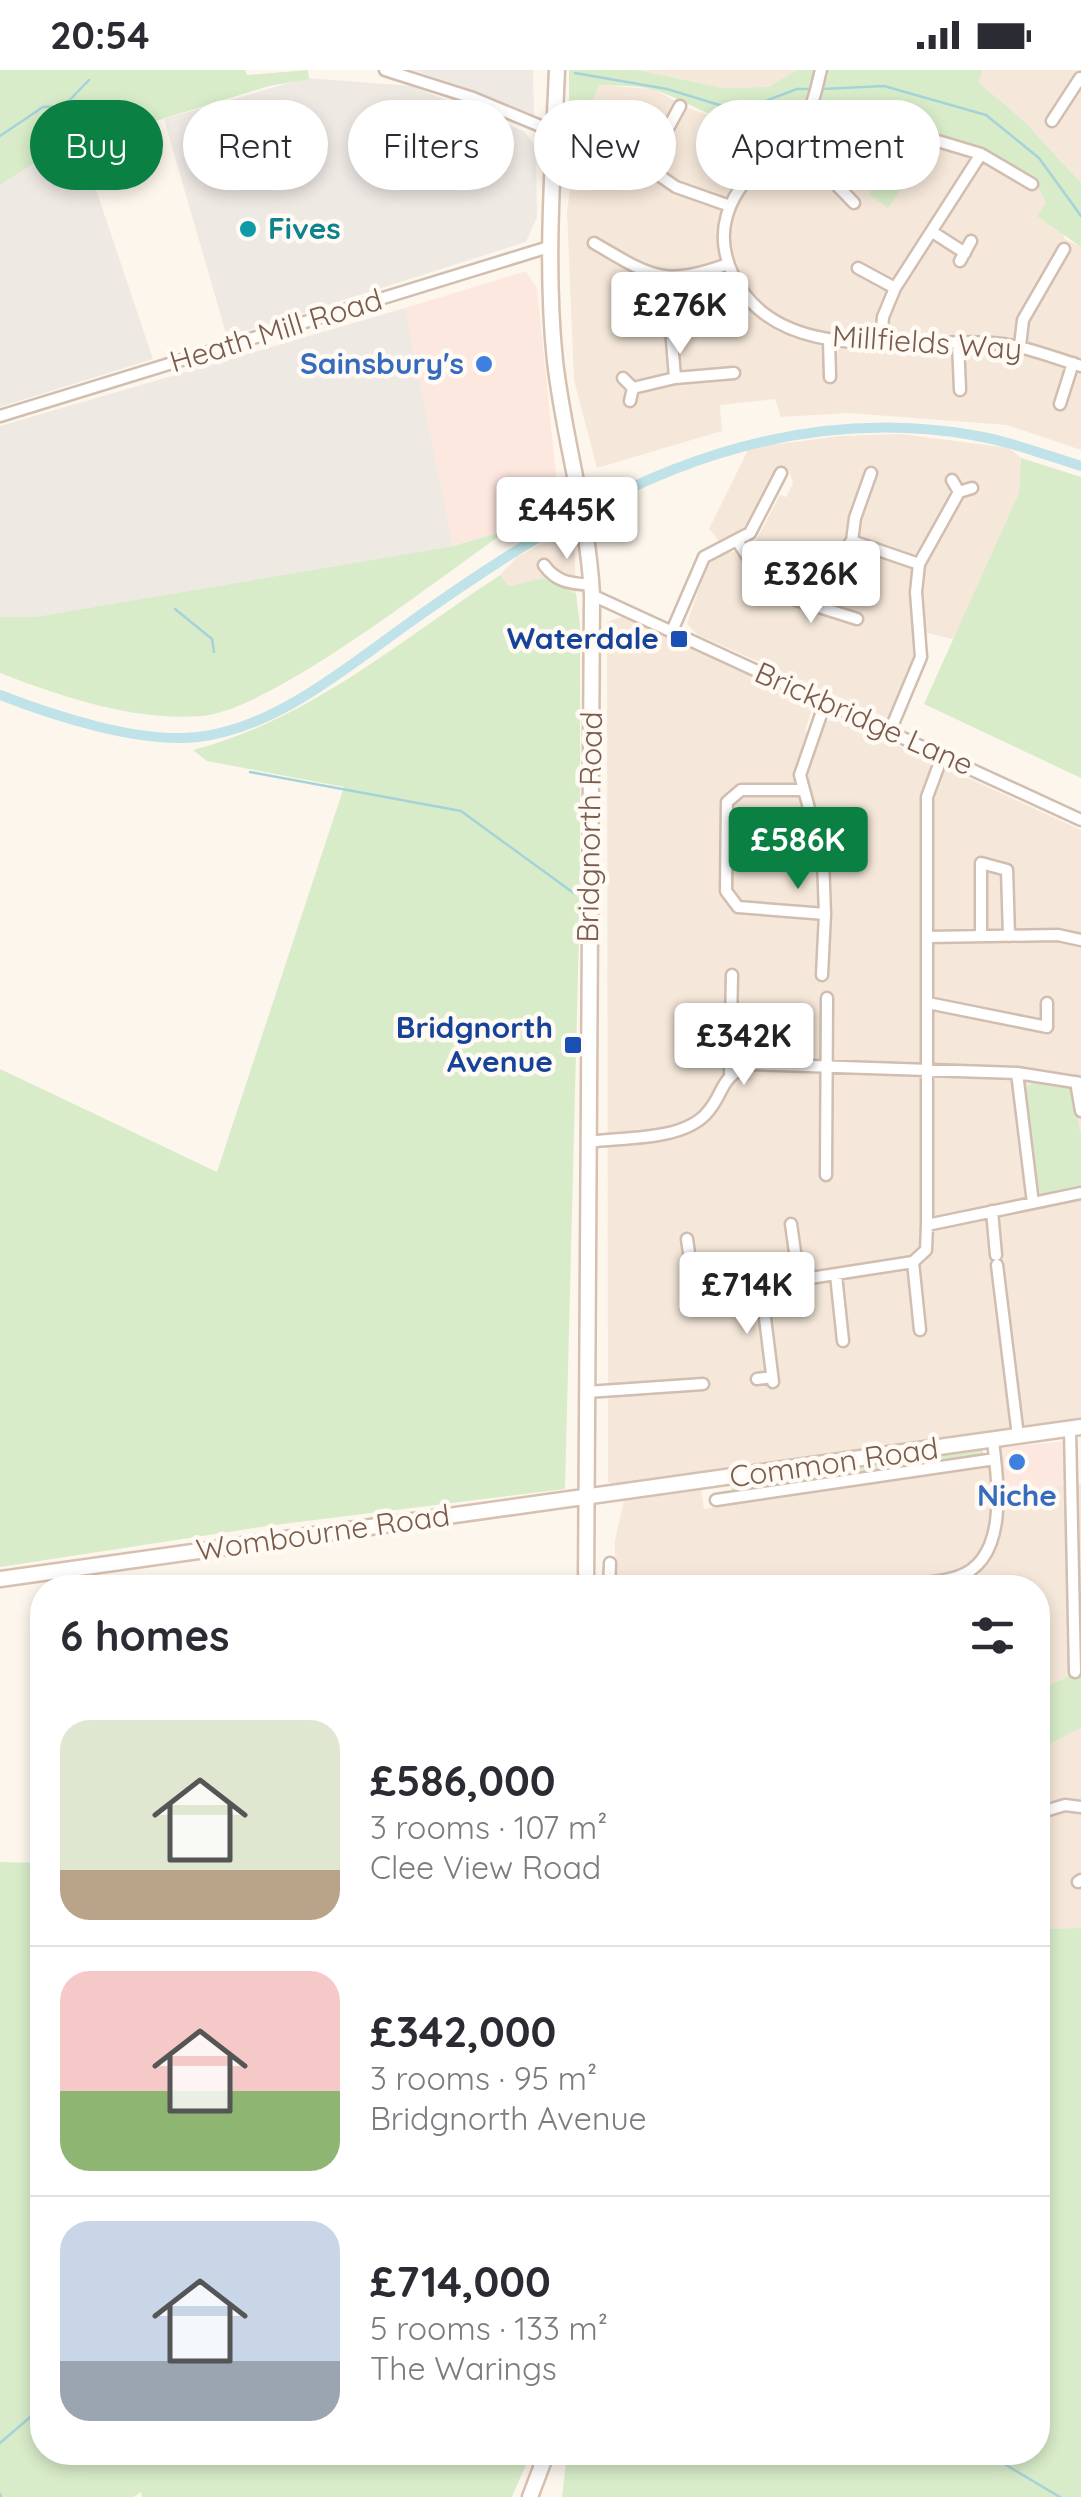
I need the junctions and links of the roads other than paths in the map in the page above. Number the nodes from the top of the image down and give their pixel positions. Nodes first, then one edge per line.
1 (384, 70) edge
2 (557, 70) edge
3 (822, 70) edge
4 (403, 72) edge
5 (1078, 77) edge
6 (556, 100) edge
7 (813, 100) edge
8 (680, 106) dead end
9 (676, 113) edge
10 (1052, 121) dead end
11 (534, 124) edge
12 (940, 141) edge
13 (980, 154) junction
14 (1032, 184) dead end
15 (676, 187) edge
16 (553, 190) edge
17 (739, 190) edge
18 (843, 190) edge
19 (854, 202) dead end
20 (730, 206) junction
21 (934, 233) junction
22 (972, 242) dead end
23 (594, 243) dead end
24 (552, 246) junction
25 (1064, 249) dead end
26 (728, 264) junction
27 (858, 268) dead end
28 (672, 280) junction
29 (895, 288) junction
30 (829, 339) junction
31 (880, 342) junction
32 (958, 342) junction
33 (1020, 346) junction
34 (1077, 364) edge
35 (734, 373) dead end
36 (830, 377) dead end
37 (623, 378) dead end
38 (675, 378) junction
39 (963, 382) dead end
40 (633, 388) junction
41 (1051, 391) dead end
42 (630, 400) dead end
43 (0, 416) edge
44 (872, 471) dead end
45 (781, 472) dead end
46 (952, 480) dead end
47 (972, 488) dead end
48 (958, 492) junction
49 (852, 541) junction
50 (738, 542) junction
51 (919, 564) junction
52 (544, 566) dead end
53 (763, 574) dead end
54 (592, 590) junction
55 (778, 594) dead end
56 (812, 603) junction
57 (858, 619) dead end
58 (672, 631) junction
59 (825, 702) junction
60 (890, 732) junction
61 (943, 754) junction
62 (803, 790) junction
63 (1081, 820) edge
64 (825, 914) junction
65 (981, 936) junction
66 (1009, 936) junction
67 (928, 937) junction
68 (1081, 940) edge
69 (732, 975) dead end
70 (822, 975) dead end
71 (827, 998) dead end
72 (928, 1003) junction
73 (1047, 1003) dead end
74 (826, 1066) junction
75 (927, 1068) junction
76 (730, 1072) junction
77 (1017, 1073) junction
78 (1078, 1083) edge
79 (1081, 1111) edge
80 (588, 1142) junction
81 (826, 1175) dead end
82 (1081, 1193) edge
83 (1033, 1203) junction
84 (992, 1211) junction
85 (927, 1225) junction
86 (788, 1230) dead end
87 (703, 1246) dead end
88 (913, 1262) junction
89 (836, 1275) junction
90 (800, 1280) junction
91 (761, 1286) junction
92 (920, 1330) dead end
93 (829, 1334) dead end
94 (684, 1371) dead end
95 (757, 1379) dead end
96 (703, 1384) dead end
97 (686, 1386) junction
98 (588, 1392) junction
99 (1076, 1428) edge
100 (1018, 1436) junction
101 (993, 1441) junction
102 (995, 1459) junction
103 (724, 1479) junction
104 (586, 1497) junction
105 (610, 1563) dead end
106 (586, 1575) edge
107 (610, 1575) edge
108 (964, 1575) edge
109 (0, 1579) edge
110 (1077, 1665) edge
111 (1081, 1807) edge
112 (1050, 1809) edge
113 (541, 2465) edge
114 (530, 2497) edge

1 - 4 street
2 - 6 main road, Bridgnorth Road
3 - 7 street
4 - 11 street
5 - 10 street
8 - 9 street
12 - 13 street
13 - 14 street
13 - 21 street
15 - 20 street
16 - 24 main road, Bridgnorth Road
17 - 20 street
18 - 19 street
20 - 26 street
21 - 22 street
21 - 29 street
23 - 28 street
24 - 43 street, Heath Mill Road
24 - 54 main road, Bridgnorth Road
25 - 33 street
26 - 28 street
26 - 30 street, Millfields Way
27 - 29 street
28 - 38 street
29 - 31 street
30 - 31 street, Millfields Way
30 - 36 street
31 - 32 street, Millfields Way
32 - 33 street, Millfields Way
32 - 39 street
33 - 34 street, Millfields Way
34 - 41 street
35 - 38 street
37 - 40 street
38 - 40 street
40 - 42 street
44 - 49 street
45 - 50 street
46 - 48 street
47 - 48 street
48 - 51 street
49 - 51 street
49 - 56 street
50 - 53 street
50 - 58 street
51 - 60 street
52 - 54 street, Brickbridge Lane
54 - 58 street, Brickbridge Lane
54 - 80 main road, Bridgnorth Road
55 - 56 street
56 - 57 street
58 - 59 street, Brickbridge Lane
59 - 60 street, Brickbridge Lane
59 - 62 street
60 - 61 street, Brickbridge Lane
61 - 63 street, Brickbridge Lane
61 - 67 street
62 - 64 street
62 - 64 street
64 - 70 street
65 - 66 street
65 - 66 street
65 - 67 street
66 - 68 street
67 - 72 street
69 - 76 street
71 - 74 street
72 - 73 street
72 - 75 street
74 - 75 street
74 - 76 street
74 - 81 street
75 - 77 street
75 - 85 street
76 - 80 street
77 - 78 street
77 - 83 street
78 - 79 street
80 - 98 main road, Bridgnorth Road
82 - 83 street
83 - 84 street
84 - 85 street
84 - 100 street
85 - 88 street
86 - 90 street
87 - 91 street
88 - 89 street
88 - 92 street
89 - 90 street
89 - 93 street
90 - 91 street
91 - 95 street
94 - 97 street
96 - 97 street
97 - 98 street
98 - 104 main road, Bridgnorth Road
99 - 100 main road, Common Road
99 - 110 street
100 - 101 main road, Common Road
101 - 102 street
101 - 103 main road, Common Road
102 - 103 street, Common Road
102 - 108 street
103 - 104 main road, Common Road
104 - 106 main road, Bridgnorth Road
104 - 109 main road, Wombourne Road
105 - 107 street
111 - 112 street
113 - 114 main road

